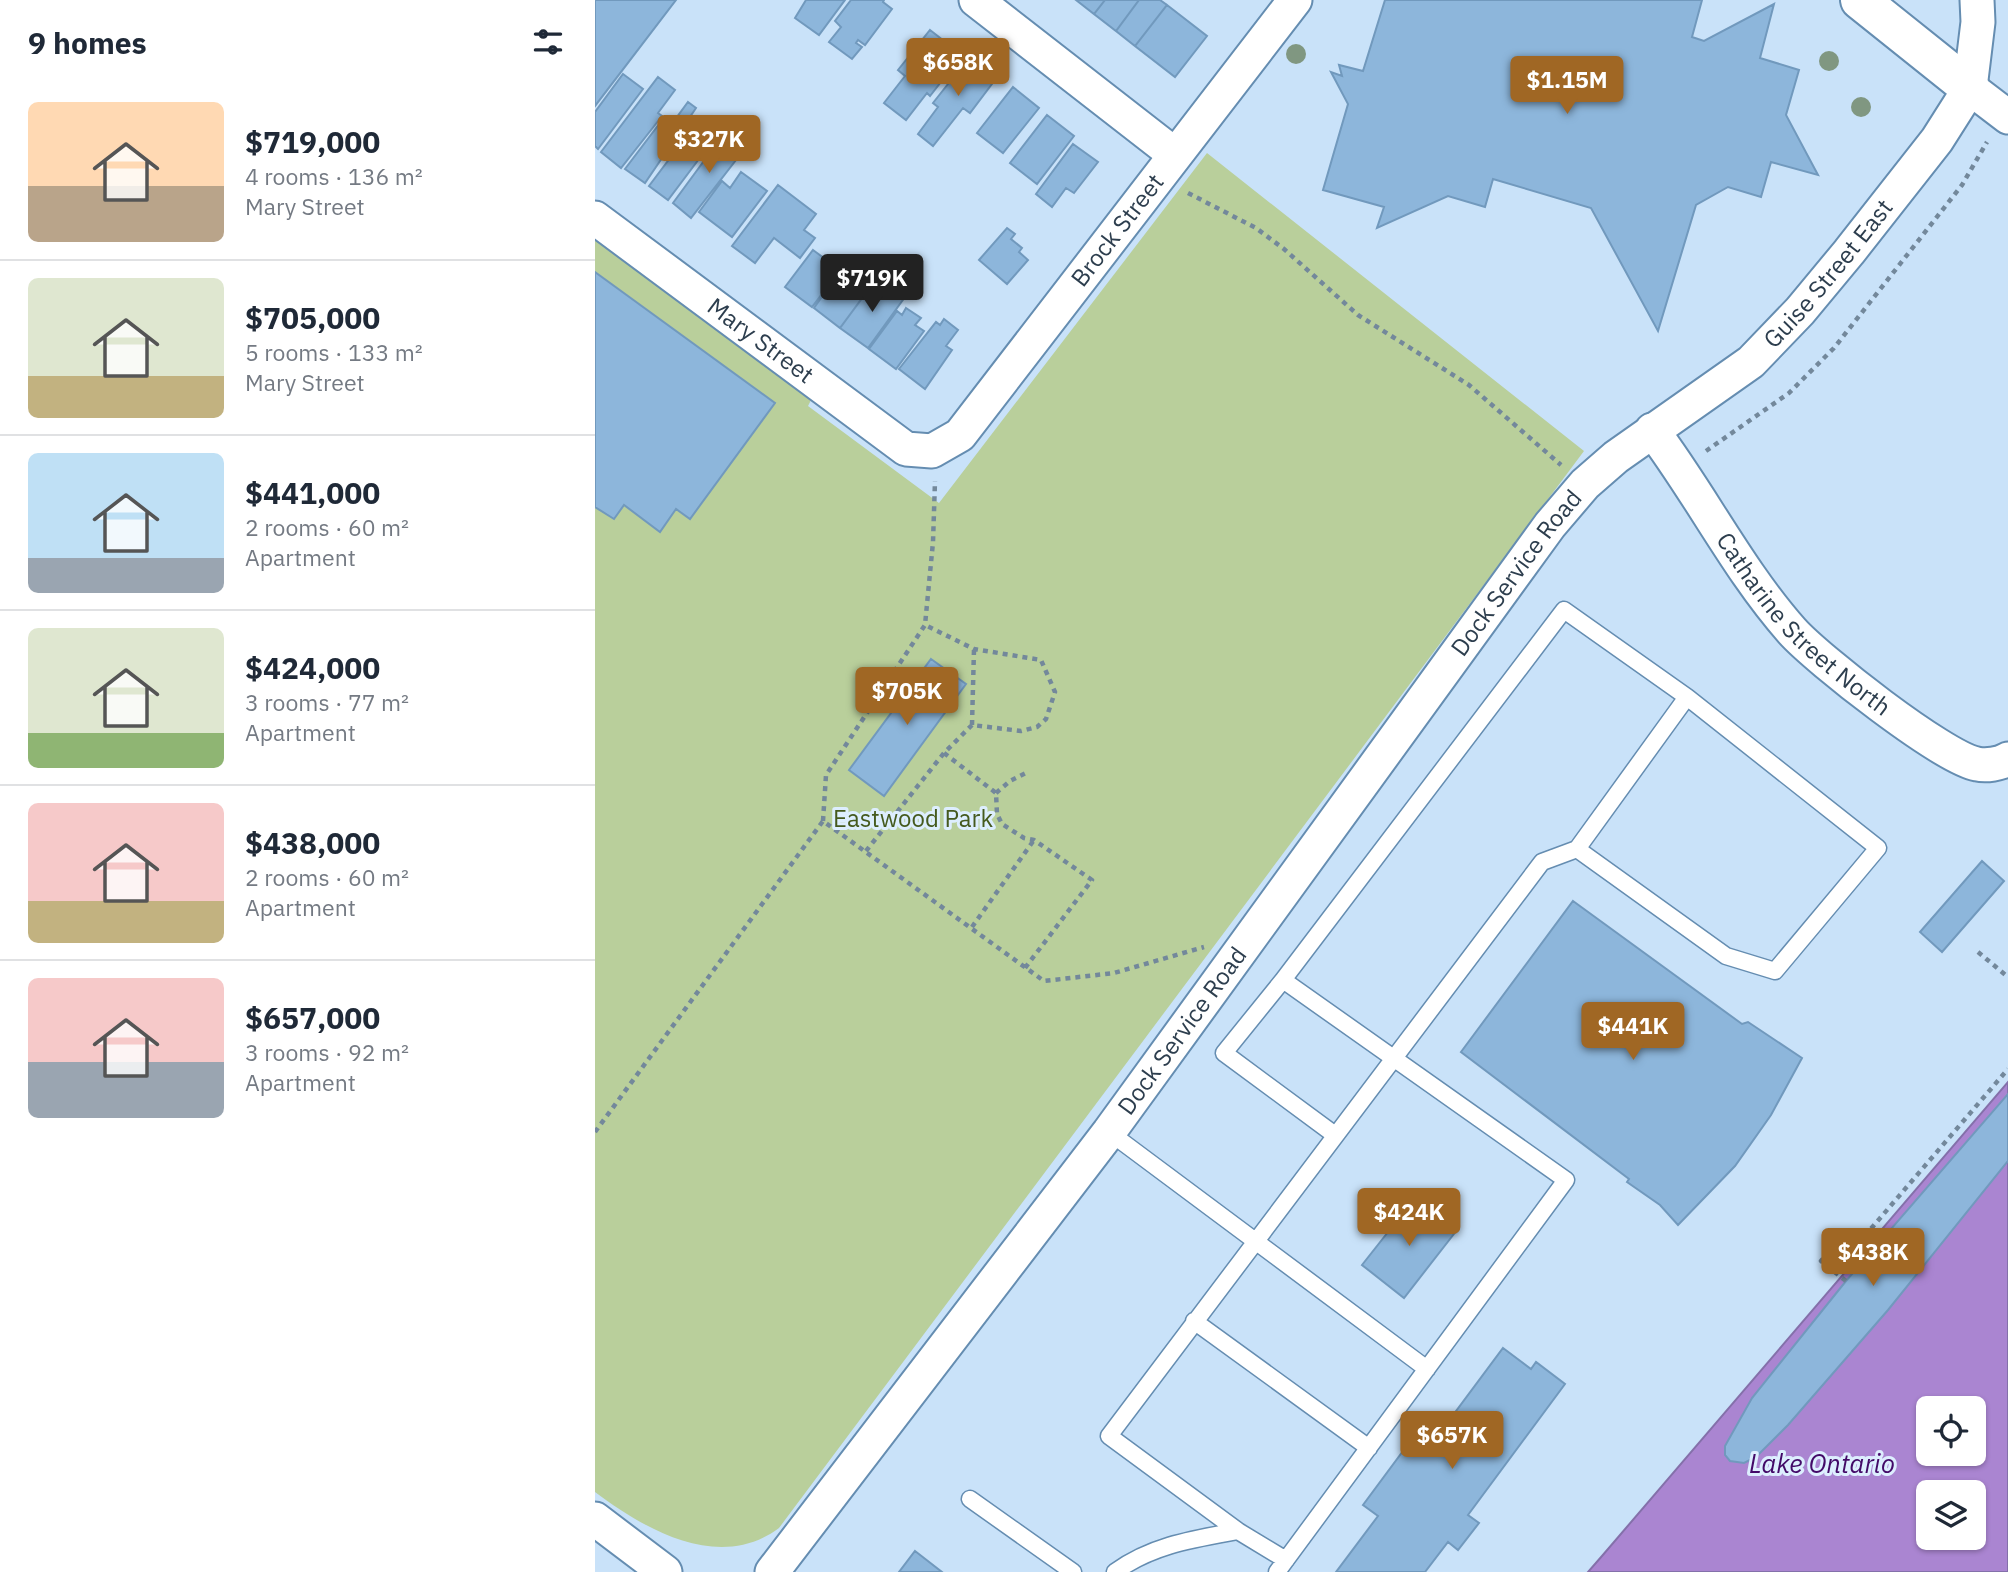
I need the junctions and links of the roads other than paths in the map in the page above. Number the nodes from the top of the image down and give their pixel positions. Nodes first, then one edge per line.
1 (976, 0) edge
2 (1295, 0) edge
3 (1860, 0) edge
4 (1977, 0) edge
5 (1970, 88) junction
6 (2006, 115) edge
7 (1165, 165) junction
8 (595, 218) edge
9 (1652, 430) junction
10 (932, 451) joint
11 (1585, 484) joint
12 (1687, 697) junction
13 (2005, 761) edge
14 (1577, 849) junction
15 (1283, 980) junction
16 (1393, 1059) junction
17 (1109, 1132) junction
18 (1335, 1135) junction
19 (1254, 1240) junction
20 (1194, 1321) junction
21 (1427, 1369) junction
22 (1369, 1448) junction
23 (970, 1499) dead end
24 (595, 1519) edge
25 (1238, 1531) junction
26 (1282, 1566) edge
27 (664, 1572) edge
28 (772, 1572) edge
29 (1073, 1572) edge
30 (1115, 1572) edge

1 - 7 street
2 - 7 street, Brock Street
3 - 5 street
4 - 5 street, Guise Street East
5 - 6 street
5 - 9 street, Guise Street East
7 - 10 street, Brock Street
8 - 10 street, Mary Street
9 - 11 street, Guise Street East
9 - 13 street, Catharine Street North
11 - 17 street, Dock Service Road
12 - 14 lane
12 - 14 lane
12 - 15 lane
14 - 16 lane
15 - 16 lane
15 - 18 lane
16 - 18 lane
16 - 21 lane
17 - 19 lane
17 - 28 street, Dock Service Road
18 - 19 lane
19 - 20 lane
19 - 21 lane
20 - 22 lane
20 - 25 lane
21 - 22 lane
22 - 26 lane
23 - 29 lane
24 - 27 street
25 - 26 lane
25 - 30 lane

